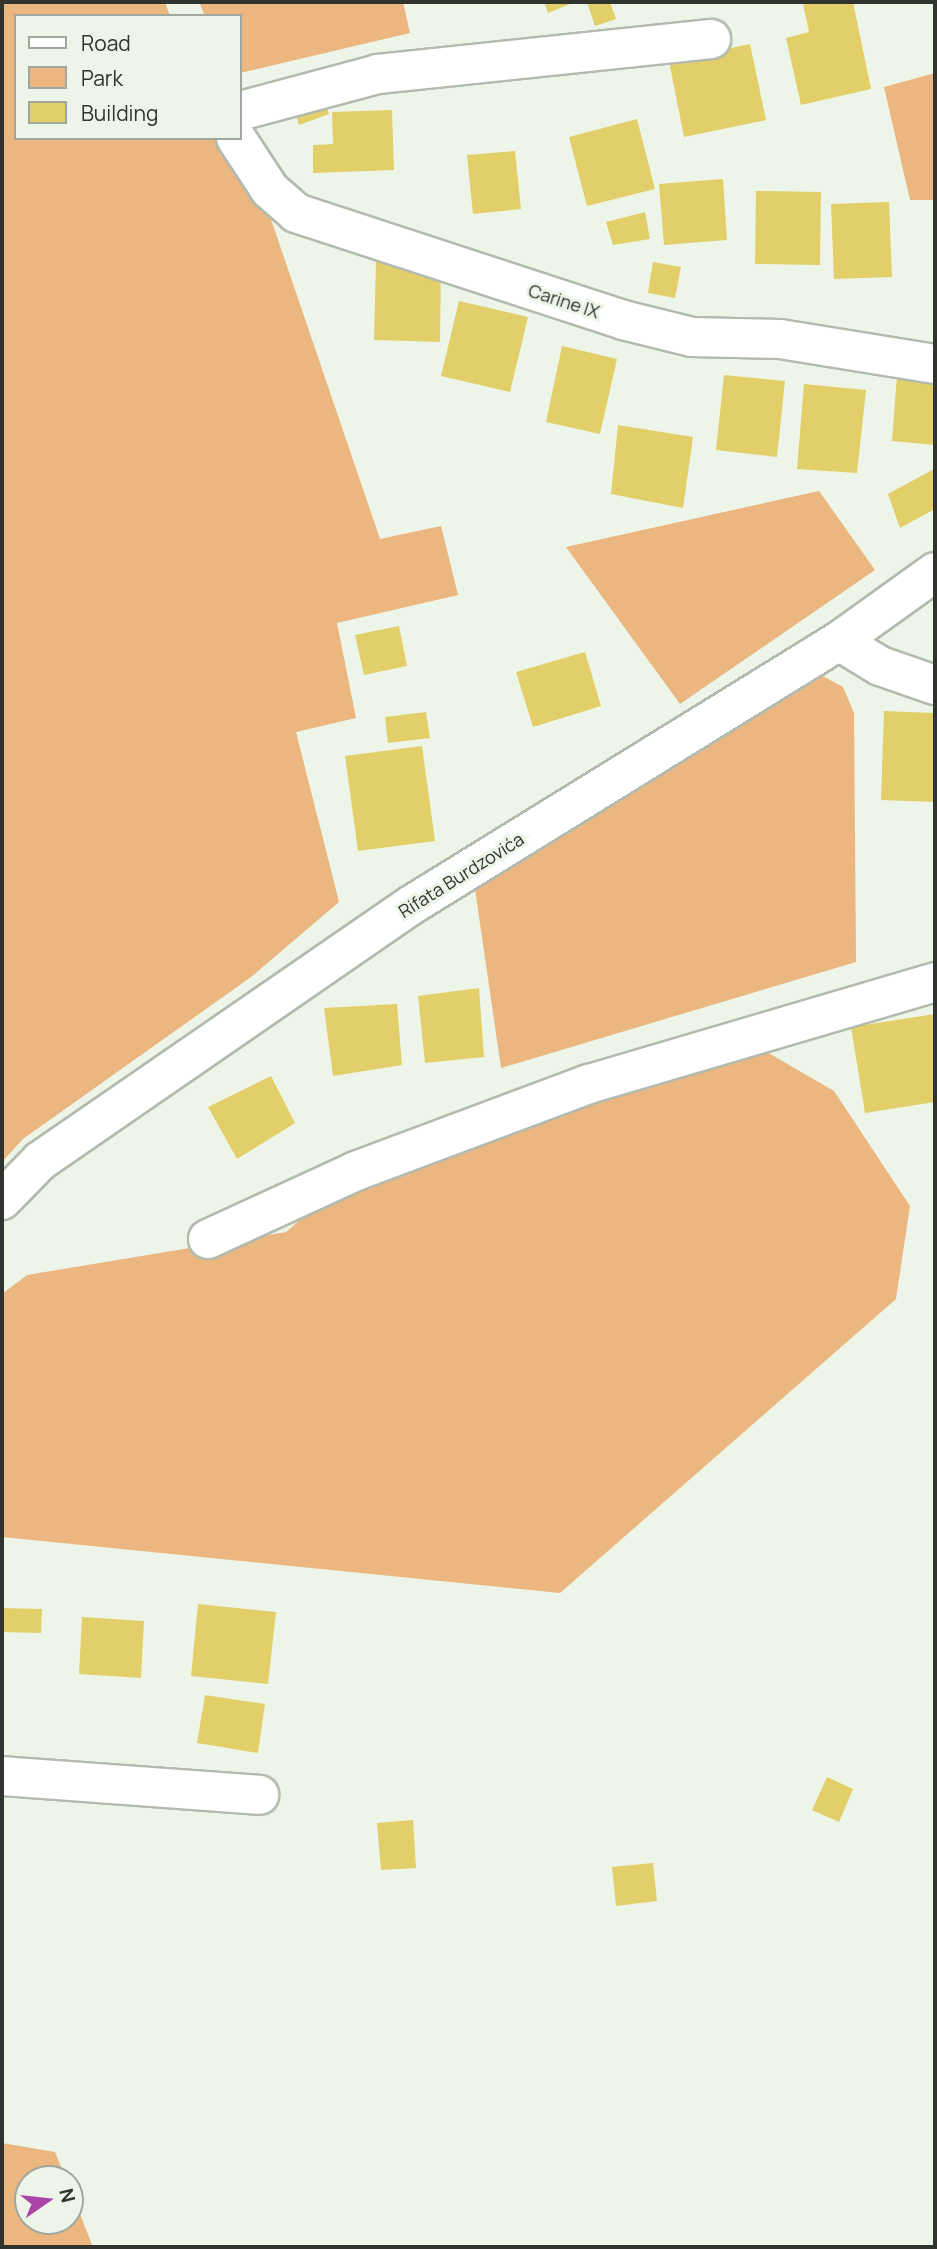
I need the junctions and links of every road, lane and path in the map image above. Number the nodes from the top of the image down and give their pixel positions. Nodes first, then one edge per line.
1 (711, 39) dead end
2 (242, 110) edge
3 (237, 140) edge
4 (935, 363) edge
5 (935, 572) edge
6 (839, 640) junction
7 (935, 685) edge
8 (935, 982) edge
9 (2, 1200) edge
10 (208, 1239) dead end
11 (2, 1776) edge
12 (259, 1795) dead end

1 - 2 street
3 - 4 street, Carine IX
5 - 6 street, Rifata Burdzovića
6 - 7 street
6 - 9 street, Rifata Burdzovića
8 - 10 street
11 - 12 street

